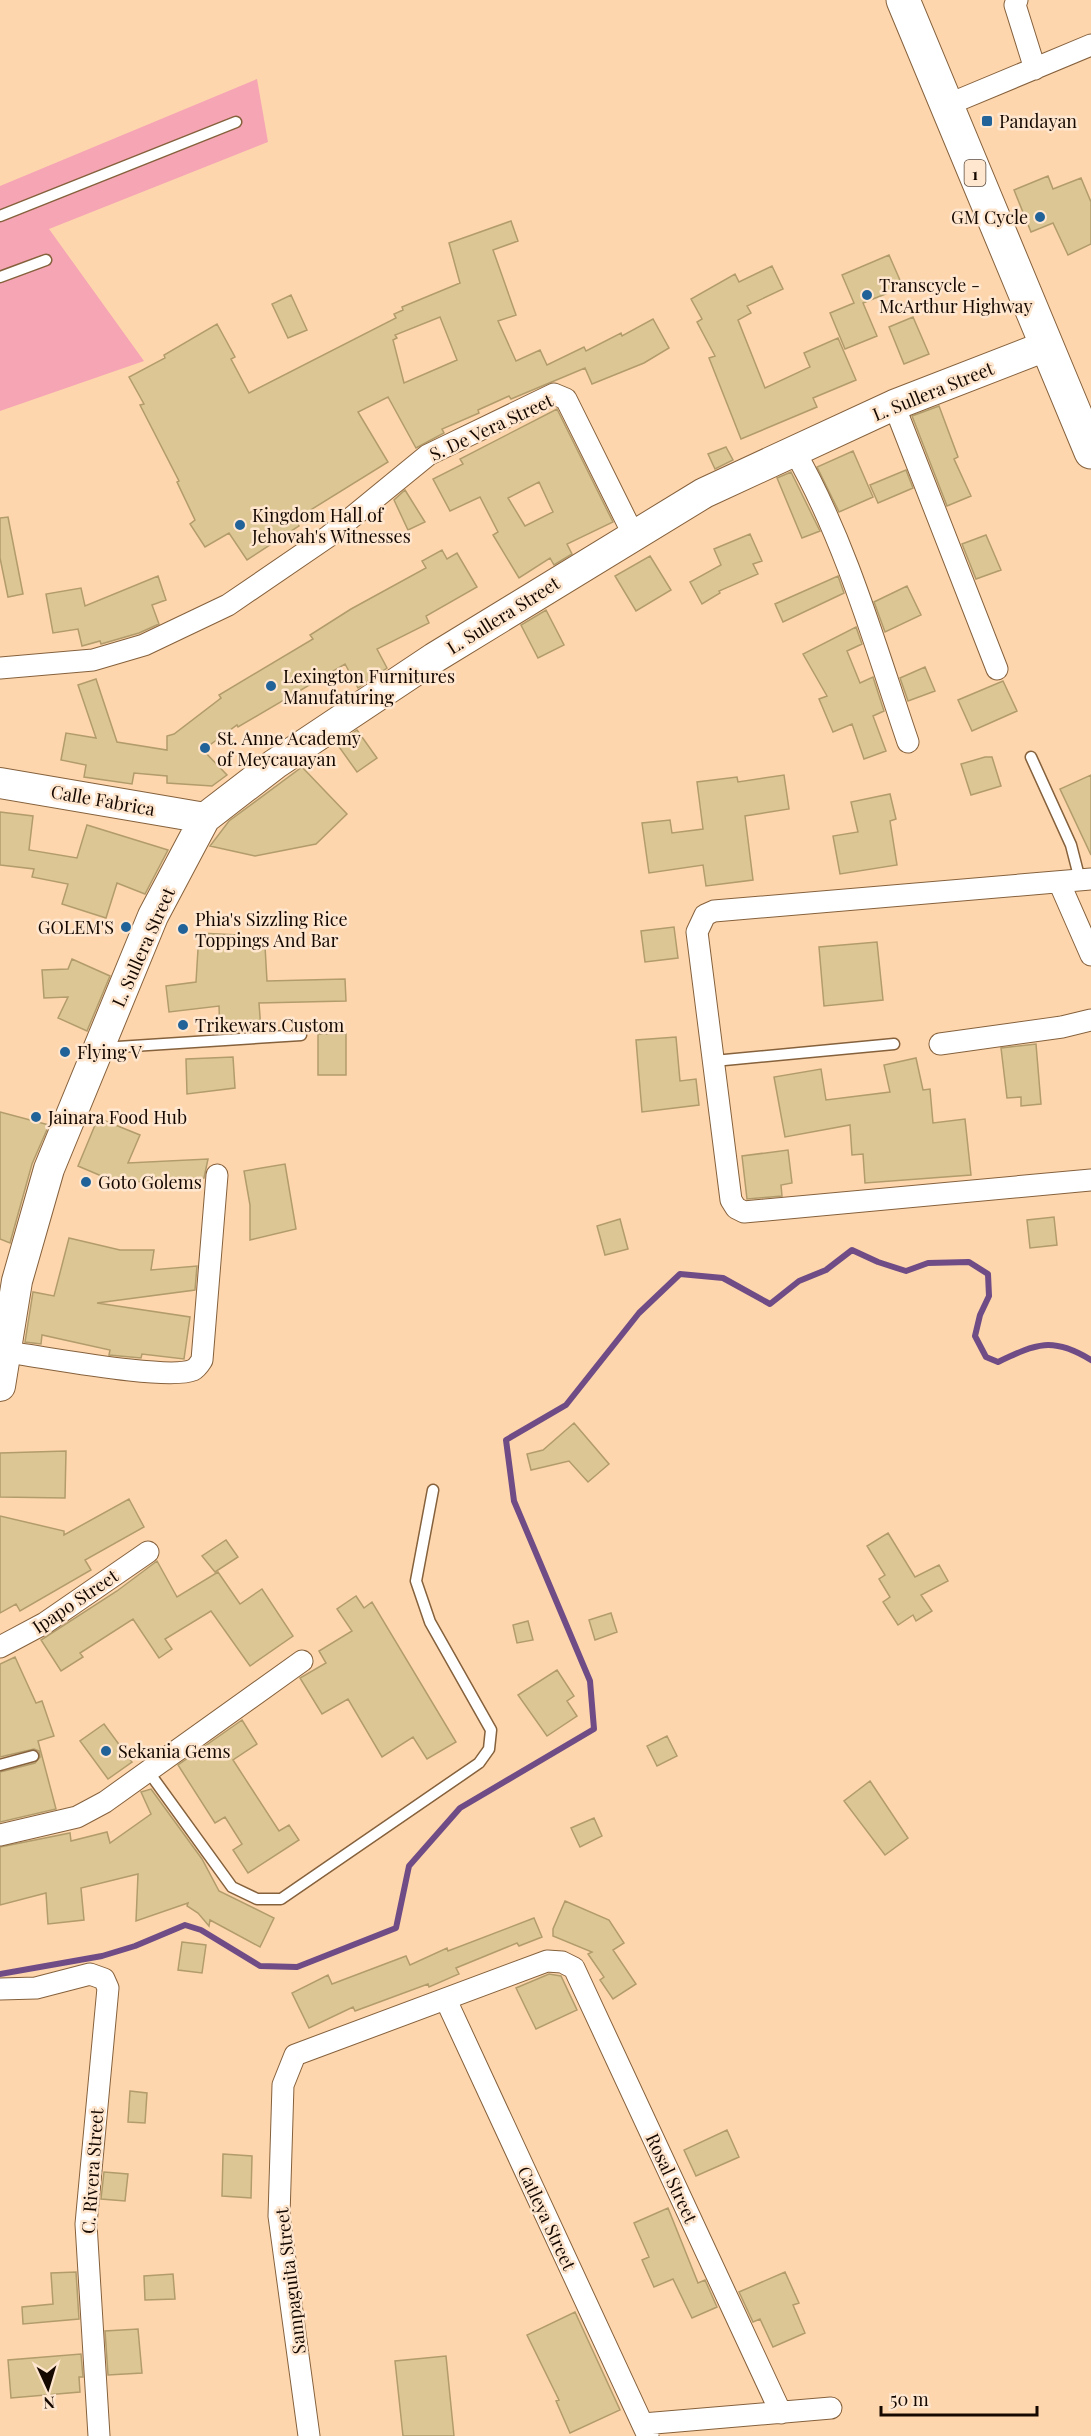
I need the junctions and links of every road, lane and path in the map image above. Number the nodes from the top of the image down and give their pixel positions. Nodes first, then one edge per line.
1 (903, 0) edge
2 (1017, 0) edge
3 (1091, 45) edge
4 (1035, 69) junction
5 (947, 105) junction
6 (236, 122) dead end
7 (0, 216) edge
8 (46, 260) dead end
9 (0, 278) edge
10 (1046, 346) junction
11 (894, 405) junction
12 (1090, 447) edge
13 (795, 452) junction
14 (633, 534) junction
15 (0, 668) edge
16 (997, 669) dead end
17 (908, 742) dead end
18 (1031, 757) dead end
19 (0, 783) edge
20 (205, 818) junction
21 (1077, 880) edge
22 (1091, 955) edge
23 (1091, 1020) edge
24 (301, 1035) dead end
25 (894, 1044) dead end
26 (940, 1044) dead end
27 (99, 1048) junction
28 (714, 1061) junction
29 (217, 1175) dead end
30 (1091, 1180) edge
31 (9, 1279) edge
32 (6, 1352) junction
33 (0, 1386) edge
34 (433, 1490) dead end
35 (148, 1552) dead end
36 (0, 1647) edge
37 (302, 1661) dead end
38 (33, 1756) dead end
39 (0, 1764) edge
40 (148, 1771) junction
41 (0, 1835) edge
42 (0, 1989) edge
43 (446, 2000) junction
44 (831, 2408) dead end
45 (781, 2413) junction
46 (646, 2430) edge
47 (99, 2436) edge
48 (309, 2436) edge

1 - 5 highway, 1
2 - 4 street
3 - 4 street
4 - 5 street
5 - 10 highway, 1
6 - 7 lane
8 - 9 lane
10 - 11 street, L. Sullera Street
10 - 12 highway, 1
11 - 13 street, L. Sullera Street
11 - 16 street
13 - 14 street, L. Sullera Street
13 - 17 street
14 - 15 street, S. De Vera Street
14 - 20 street, L. Sullera Street
18 - 21 lane
19 - 20 street, Calle Fabrica
20 - 27 street, L. Sullera Street
21 - 22 street
21 - 28 street
23 - 26 street
24 - 27 lane
25 - 28 lane
27 - 31 street, L. Sullera Street
28 - 30 street
29 - 32 street
31 - 32 street, L. Sullera Street
32 - 33 street, L. Sullera Street
34 - 40 lane
35 - 36 street, Ipapo Street
37 - 40 street
38 - 39 lane
40 - 41 street
42 - 47 street, C. Rivera Street
43 - 45 street, Rosal Street
43 - 46 street, Catleya Street
43 - 48 street, Sampaguita Street
44 - 45 street
45 - 46 street

